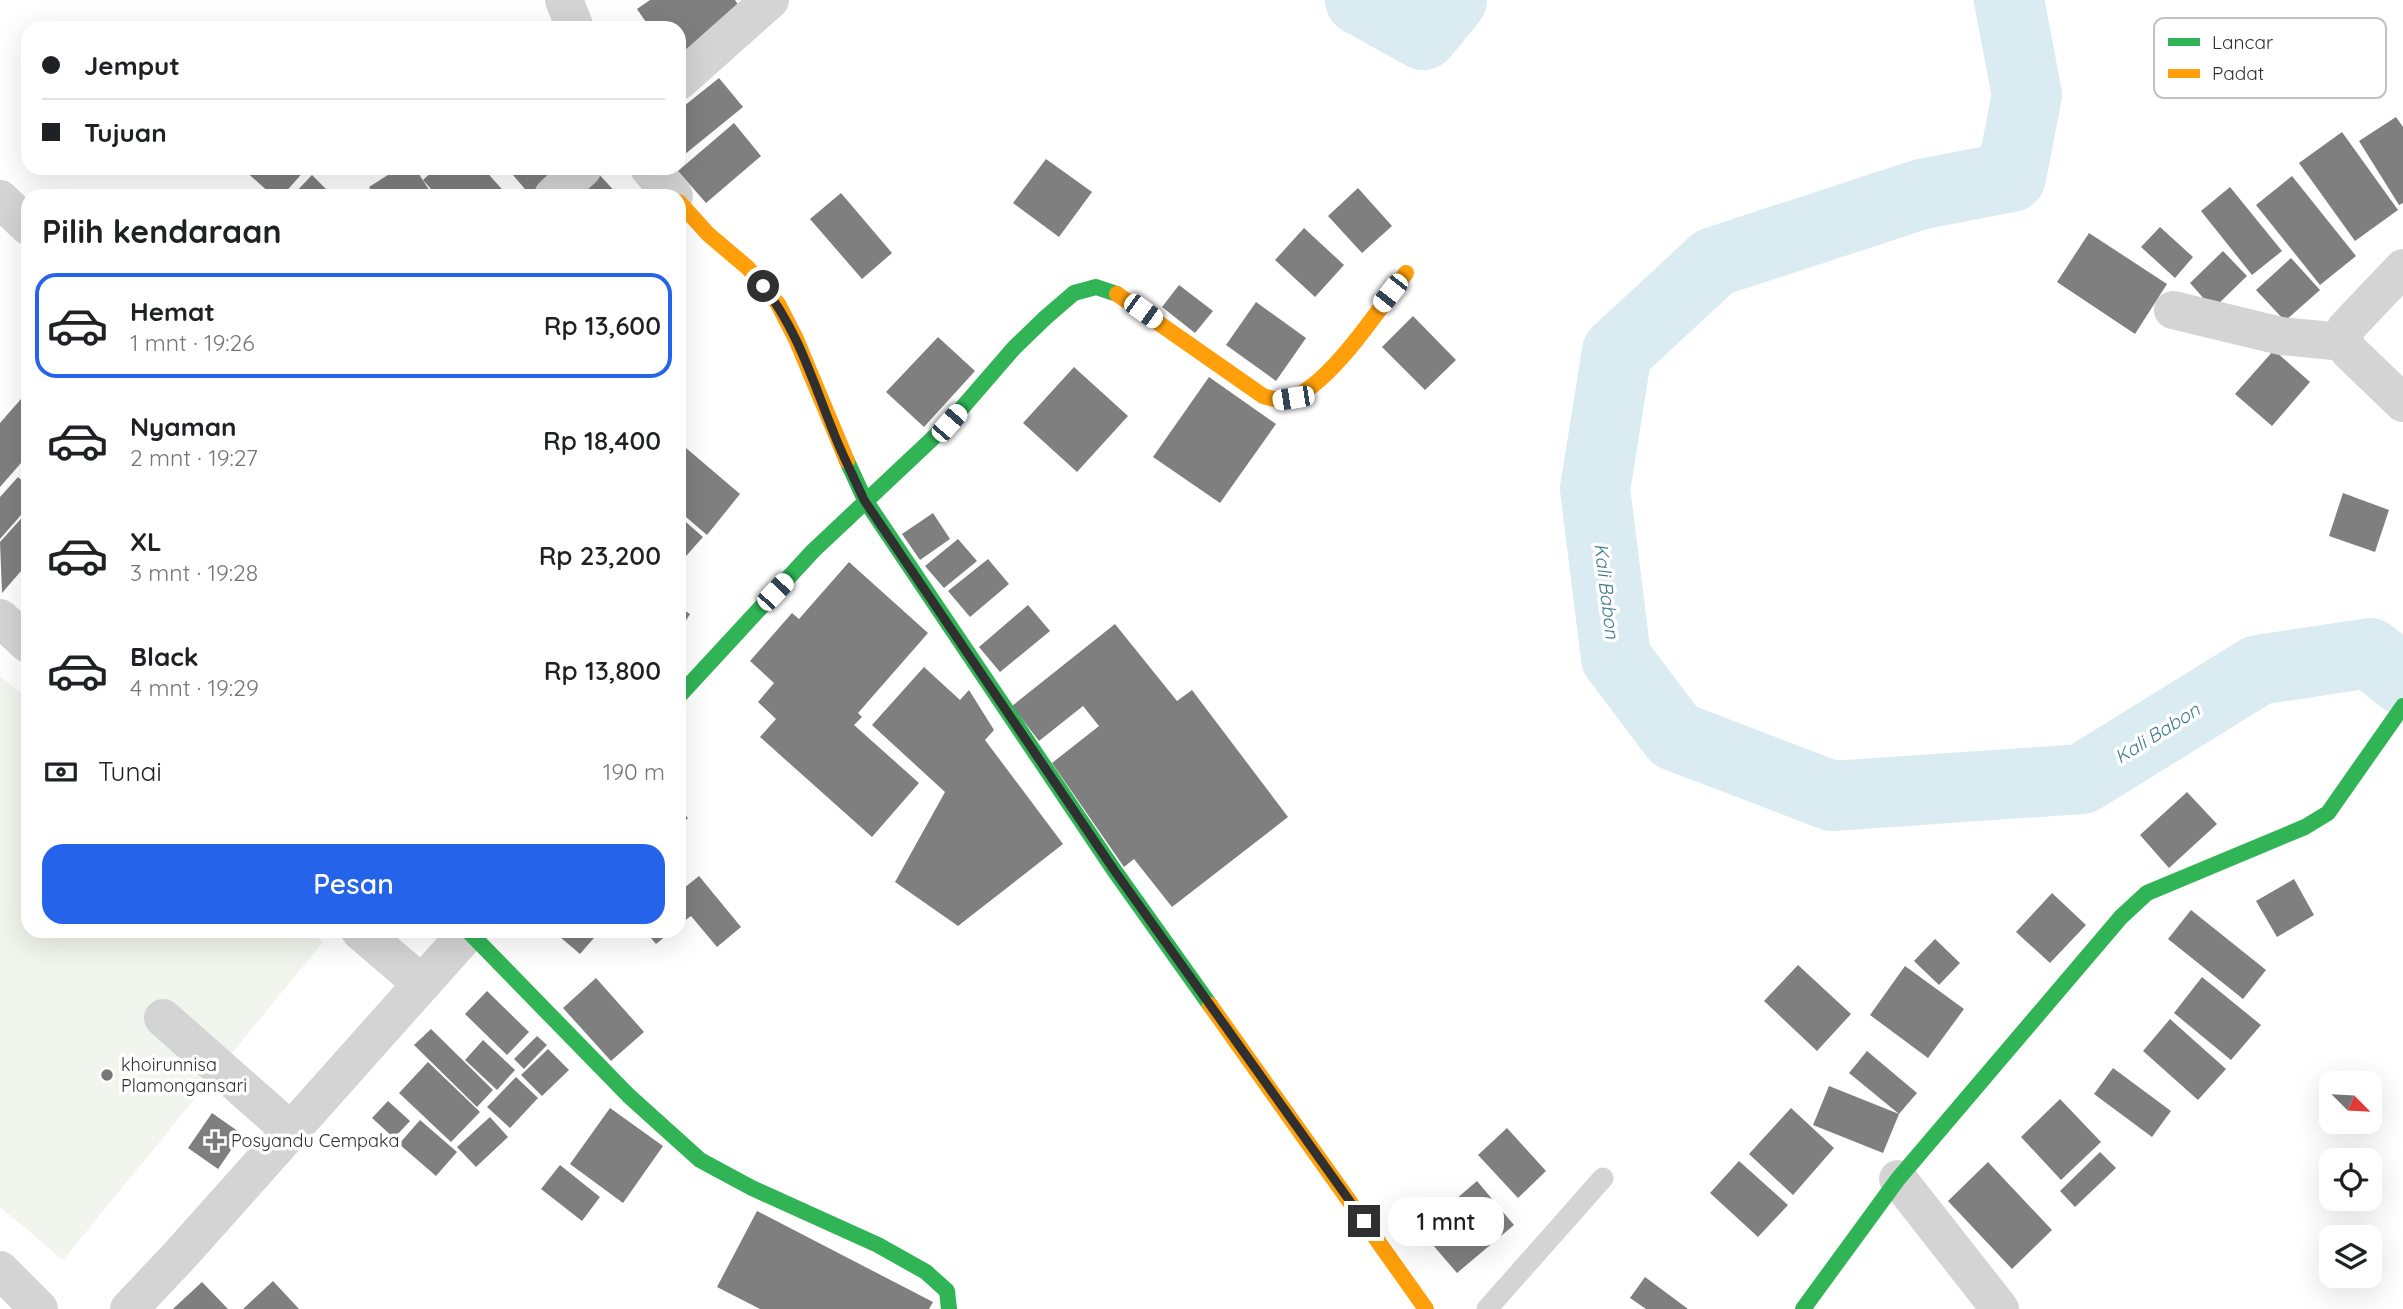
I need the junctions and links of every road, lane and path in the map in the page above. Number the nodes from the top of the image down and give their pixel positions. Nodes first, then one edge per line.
1 (564, 0) edge
2 (770, 0) edge
3 (572, 21) edge
4 (686, 75) edge
5 (576, 175) edge
6 (655, 175) edge
7 (560, 189) edge
8 (668, 189) edge
9 (0, 199) edge
10 (686, 210) edge
11 (21, 219) edge
12 (2403, 268) edge
13 (1406, 273) dead end
14 (2174, 310) dead end
15 (2344, 342) junction
16 (2403, 403) edge
17 (864, 500) junction
18 (0, 618) edge
19 (21, 638) edge
20 (686, 688) edge
21 (2403, 706) edge
22 (368, 938) edge
23 (462, 938) edge
24 (475, 938) edge
25 (422, 984) junction
26 (163, 1018) dead end
27 (291, 1131) junction
28 (1603, 1178) dead end
29 (1898, 1179) junction
30 (0, 1270) edge
31 (39, 1309) edge
32 (129, 1309) edge
33 (950, 1309) edge
34 (1426, 1309) edge
35 (1487, 1309) edge
36 (1803, 1309) edge
37 (2000, 1309) edge

1 - 3 street
2 - 4 street
5 - 7 street
6 - 8 street
9 - 11 street
10 - 17 street
12 - 15 street
13 - 17 street
14 - 15 street
15 - 16 street
17 - 20 street
17 - 34 street
18 - 19 street
21 - 29 street
22 - 25 street
23 - 25 street
24 - 33 street
25 - 27 street
26 - 27 street
27 - 32 street
28 - 35 lane
29 - 36 street
29 - 37 street
30 - 31 street

